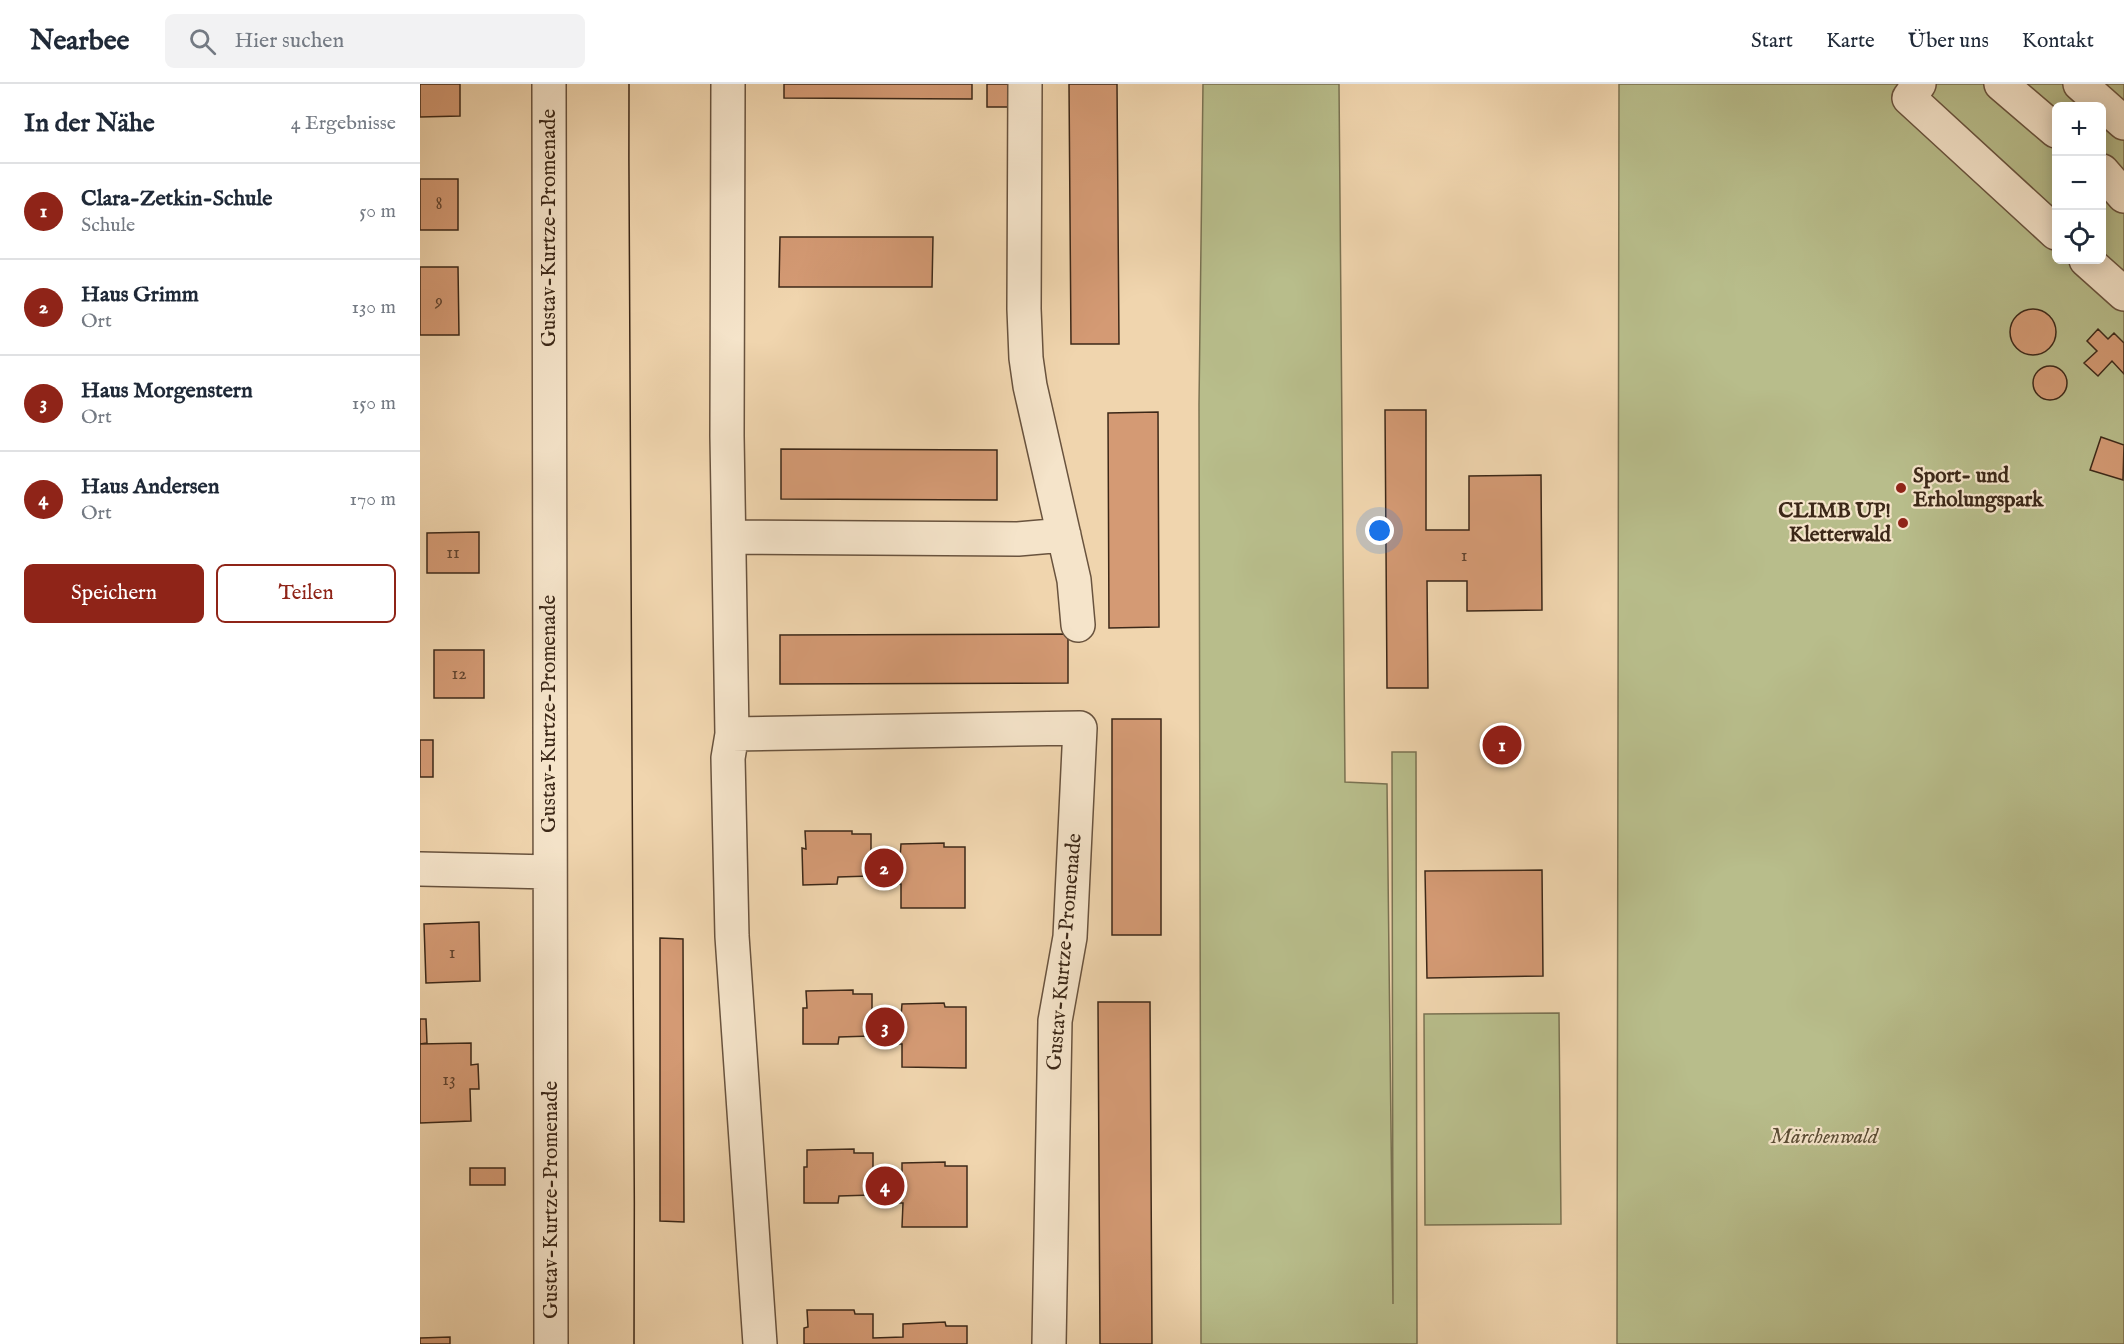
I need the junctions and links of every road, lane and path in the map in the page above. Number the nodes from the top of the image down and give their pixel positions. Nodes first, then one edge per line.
1 (549, 84) edge
2 (728, 84) edge
3 (1025, 84) edge
4 (1919, 84) edge
5 (2001, 84) edge
6 (2080, 84) edge
7 (2124, 123) edge
8 (2052, 128) edge
9 (2106, 176) edge
10 (2124, 196) edge
11 (2052, 229) edge
12 (2090, 264) edge
13 (2124, 294) edge
14 (1064, 535) junction
15 (729, 537) junction
16 (1078, 625) dead end
17 (732, 734) junction
18 (420, 869) edge
19 (550, 873) junction
20 (551, 1344) edge
21 (760, 1344) edge
22 (1049, 1344) edge

1 - 19 street, Gustav-Kurtze-Promenade
2 - 15 street
3 - 14 street
4 - 11 street
5 - 8 street
6 - 7 street
9 - 10 street
12 - 13 street
14 - 15 street
14 - 16 street
15 - 17 street
17 - 21 street
17 - 22 street, Gustav-Kurtze-Promenade
18 - 19 street
19 - 20 street, Gustav-Kurtze-Promenade

